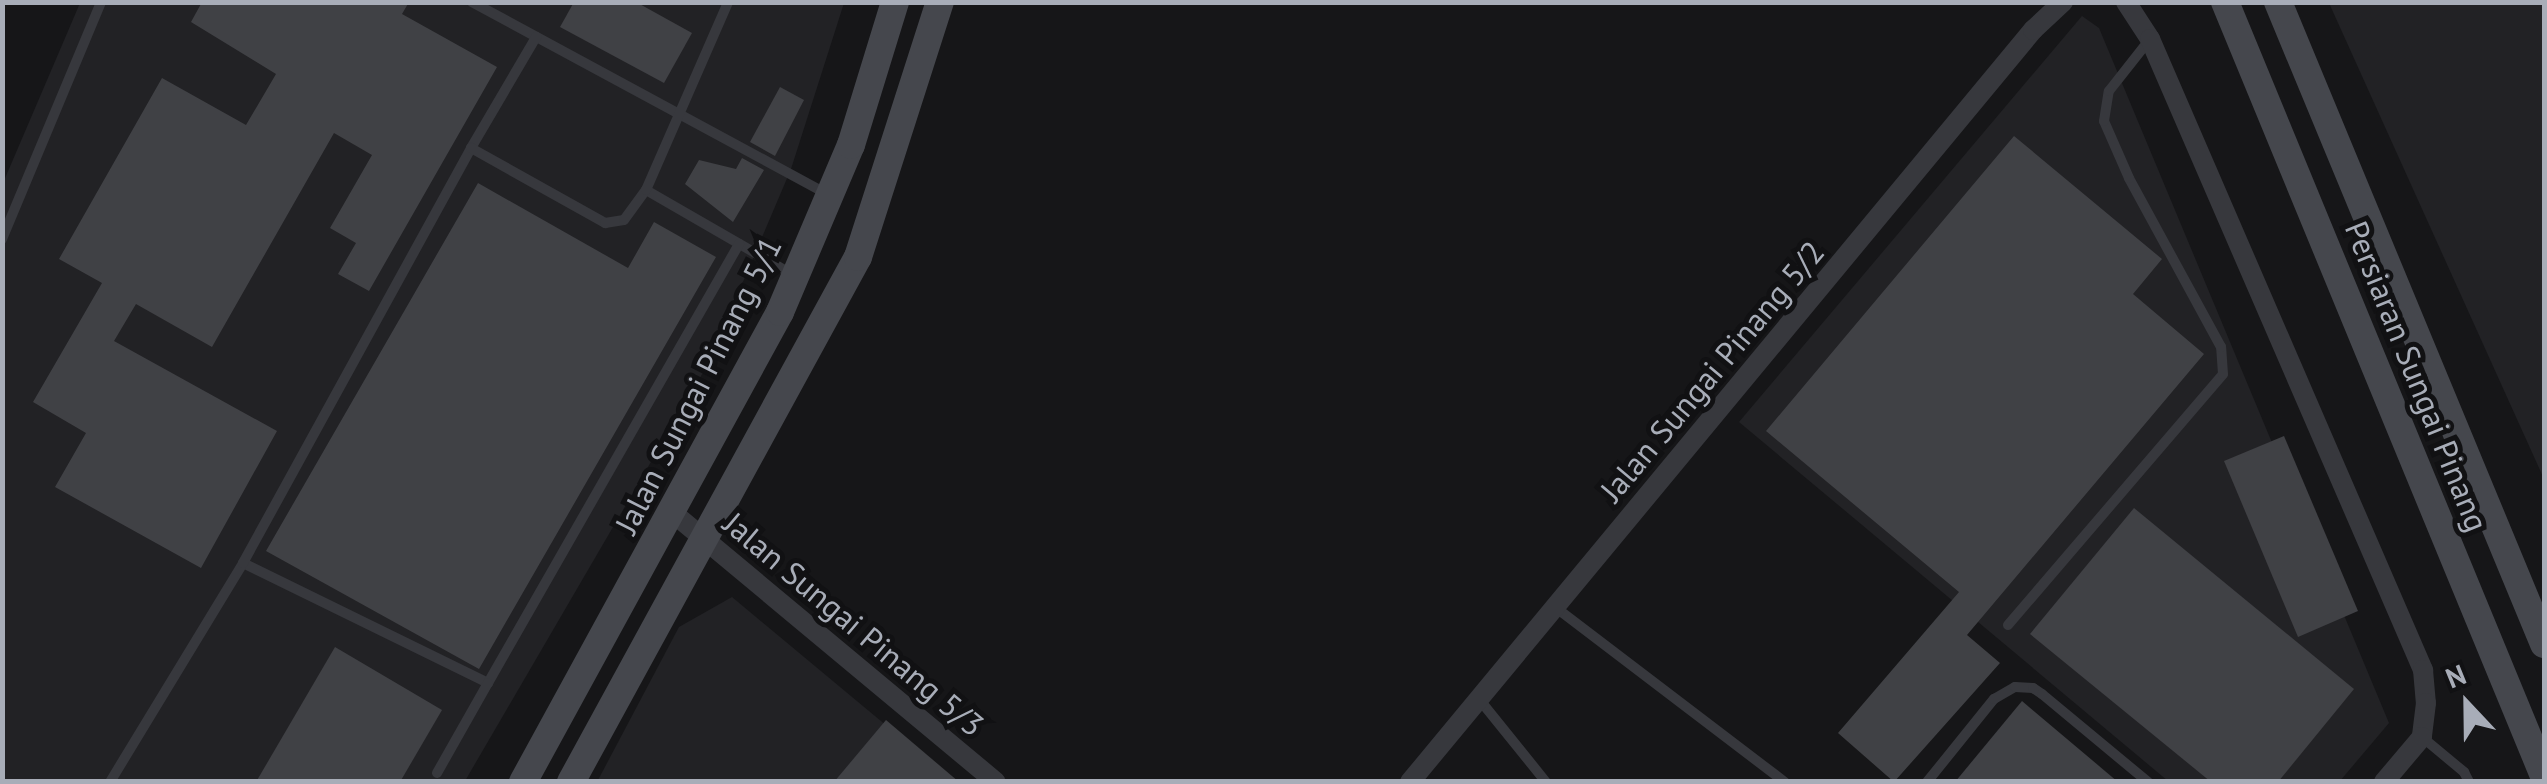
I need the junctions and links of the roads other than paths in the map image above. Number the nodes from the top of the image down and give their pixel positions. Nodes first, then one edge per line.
1 (101, 2) edge
2 (472, 2) edge
3 (728, 2) edge
4 (895, 2) edge
5 (940, 2) edge
6 (2063, 2) edge
7 (2126, 2) edge
8 (2225, 2) edge
9 (2278, 2) edge
10 (536, 37) junction
11 (2150, 39) junction
12 (678, 117) junction
13 (471, 148) junction
14 (646, 190) junction
15 (830, 196) junction
16 (2, 239) edge
17 (740, 244) junction
18 (796, 276) junction
19 (672, 513) junction
20 (703, 538) junction
21 (243, 563) junction
22 (1555, 607) junction
23 (2008, 625) dead end
24 (2544, 644) edge
25 (488, 683) junction
26 (1479, 699) junction
27 (2422, 736) junction
28 (437, 774) dead end
29 (2544, 776) edge
30 (2387, 780) edge
31 (110, 782) edge
32 (522, 782) edge
33 (571, 782) edge
34 (996, 782) edge
35 (1410, 782) edge
36 (1546, 782) edge
37 (1785, 782) edge
38 (1927, 782) edge
39 (2148, 782) edge
40 (2469, 782) edge

1 - 16 lane
2 - 10 lane
3 - 12 lane
4 - 15 street, Jalan Sungai Pinang 5/1
5 - 20 street
6 - 22 street, Jalan Sungai Pinang 5/2
7 - 11 street
8 - 29 street, Persiaran Sungai Pinang
9 - 24 street, Persiaran Sungai Pinang
10 - 12 lane
10 - 13 lane
11 - 23 lane
11 - 27 street
12 - 14 lane
12 - 15 lane
13 - 14 lane
13 - 21 lane
14 - 17 lane
15 - 18 street, Jalan Sungai Pinang 5/1
17 - 18 lane
17 - 25 lane
18 - 19 street, Jalan Sungai Pinang 5/1
19 - 20 street, Jalan Sungai Pinang 5/3
19 - 32 street, Jalan Sungai Pinang 5/1
20 - 33 street
20 - 34 street, Jalan Sungai Pinang 5/3
21 - 25 lane
21 - 31 lane
22 - 26 street, Jalan Sungai Pinang 5/2
22 - 37 lane
25 - 28 lane
26 - 35 street, Jalan Sungai Pinang 5/2
26 - 36 lane
27 - 30 street
27 - 40 lane
38 - 39 lane

